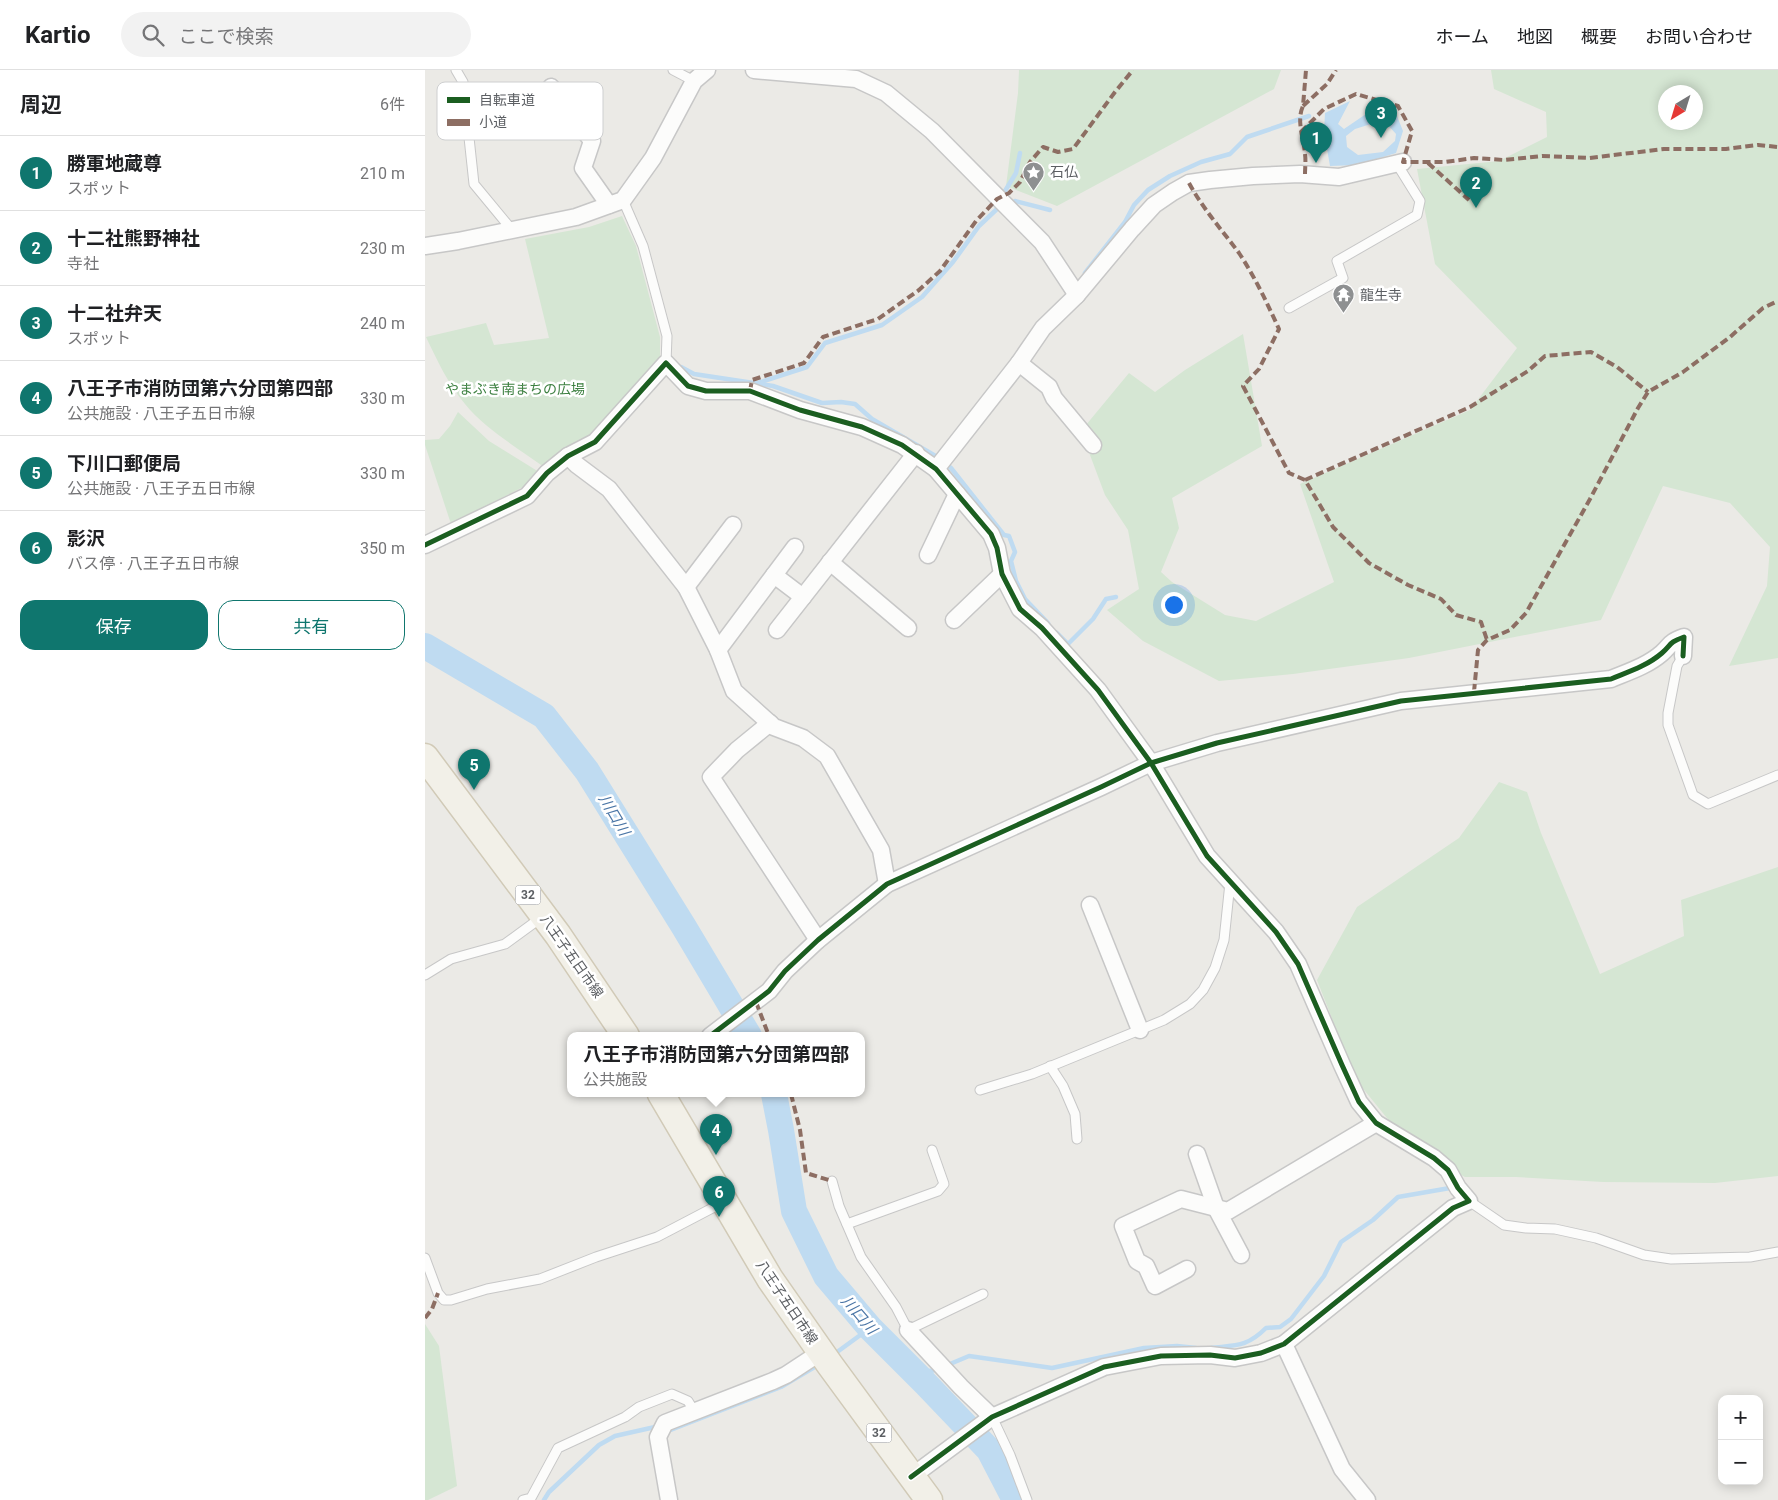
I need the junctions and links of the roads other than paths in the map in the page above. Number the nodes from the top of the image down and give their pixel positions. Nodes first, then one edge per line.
1 (456, 70) edge
2 (673, 70) edge
3 (707, 70) edge
4 (754, 70) edge
5 (859, 75) edge
6 (463, 82) edge
7 (694, 82) junction
8 (469, 140) edge
9 (591, 140) edge
10 (1400, 163) joint
11 (616, 203) junction
12 (512, 230) junction
13 (425, 246) edge
14 (1077, 295) junction
15 (1289, 308) dead end
16 (666, 363) junction
17 (1019, 363) junction
18 (1093, 445) dead end
19 (915, 453) junction
20 (568, 456) junction
21 (936, 468) junction
22 (957, 494) junction
23 (733, 525) dead end
24 (425, 545) edge
25 (795, 548) dead end
26 (929, 554) dead end
27 (831, 562) junction
28 (1002, 574) junction
29 (774, 575) junction
30 (686, 586) junction
31 (803, 597) junction
32 (954, 620) dead end
33 (908, 628) dead end
34 (777, 630) dead end
35 (718, 650) junction
36 (1683, 656) joint
37 (770, 723) junction
38 (425, 756) edge
39 (1151, 763) junction
40 (1778, 775) edge
41 (1231, 883) junction
42 (887, 884) junction
43 (1090, 905) dead end
44 (544, 916) junction
45 (818, 940) junction
46 (425, 975) edge
47 (1140, 1030) junction
48 (624, 1032) edge
49 (716, 1032) edge
50 (1050, 1066) junction
51 (980, 1090) dead end
52 (663, 1097) edge
53 (1376, 1123) junction
54 (1077, 1139) dead end
55 (932, 1150) dead end
56 (1197, 1154) dead end
57 (832, 1181) dead end
58 (724, 1202) junction
59 (1469, 1202) junction
60 (1217, 1208) junction
61 (847, 1224) junction
62 (1778, 1252) edge
63 (1241, 1255) dead end
64 (425, 1258) edge
65 (1187, 1269) dead end
66 (983, 1294) dead end
67 (908, 1330) junction
68 (1284, 1344) junction
69 (825, 1359) junction
70 (694, 1411) junction
71 (988, 1419) junction
72 (911, 1477) junction
73 (523, 1500) edge
74 (669, 1500) edge
75 (929, 1500) edge
76 (1027, 1500) edge
77 (1367, 1500) edge

1 - 6 lane
2 - 7 lane
3 - 7 street
4 - 5 street
5 - 14 street
7 - 11 street
8 - 12 lane
9 - 11 street
10 - 14 street
10 - 15 lane
11 - 12 street
11 - 16 lane
12 - 13 street
14 - 17 street
16 - 19 street
16 - 20 street
17 - 18 street
17 - 21 street
19 - 21 street
19 - 27 street
20 - 24 street
20 - 30 street
21 - 22 street
22 - 26 street
22 - 28 street
23 - 30 street
25 - 29 street
27 - 31 street
27 - 33 street
28 - 32 street
28 - 39 street
29 - 31 street
29 - 35 street
30 - 35 street
31 - 34 street
35 - 37 street
36 - 39 street
36 - 40 lane
37 - 42 street
37 - 45 street
38 - 44 main road, 八王子五日市線 / 32
39 - 41 street
39 - 42 street
41 - 47 lane
41 - 53 street
42 - 45 street
43 - 47 street
44 - 46 lane
44 - 48 main road, 八王子五日市線 / 32
45 - 49 street
47 - 50 lane
50 - 51 lane
50 - 54 lane
52 - 58 main road, 八王子五日市線 / 32
53 - 59 street
53 - 60 street
55 - 61 lane
56 - 60 street
57 - 61 lane
58 - 64 lane
58 - 69 main road, 八王子五日市線 / 32
59 - 62 lane
59 - 68 street
60 - 63 street
60 - 65 street
61 - 67 lane
66 - 67 lane
67 - 71 street
68 - 71 street
68 - 77 street
69 - 70 street
69 - 72 main road, 八王子五日市線 / 32
70 - 73 lane
70 - 74 street
71 - 72 street
71 - 76 lane
72 - 75 main road, 八王子五日市線 / 32

